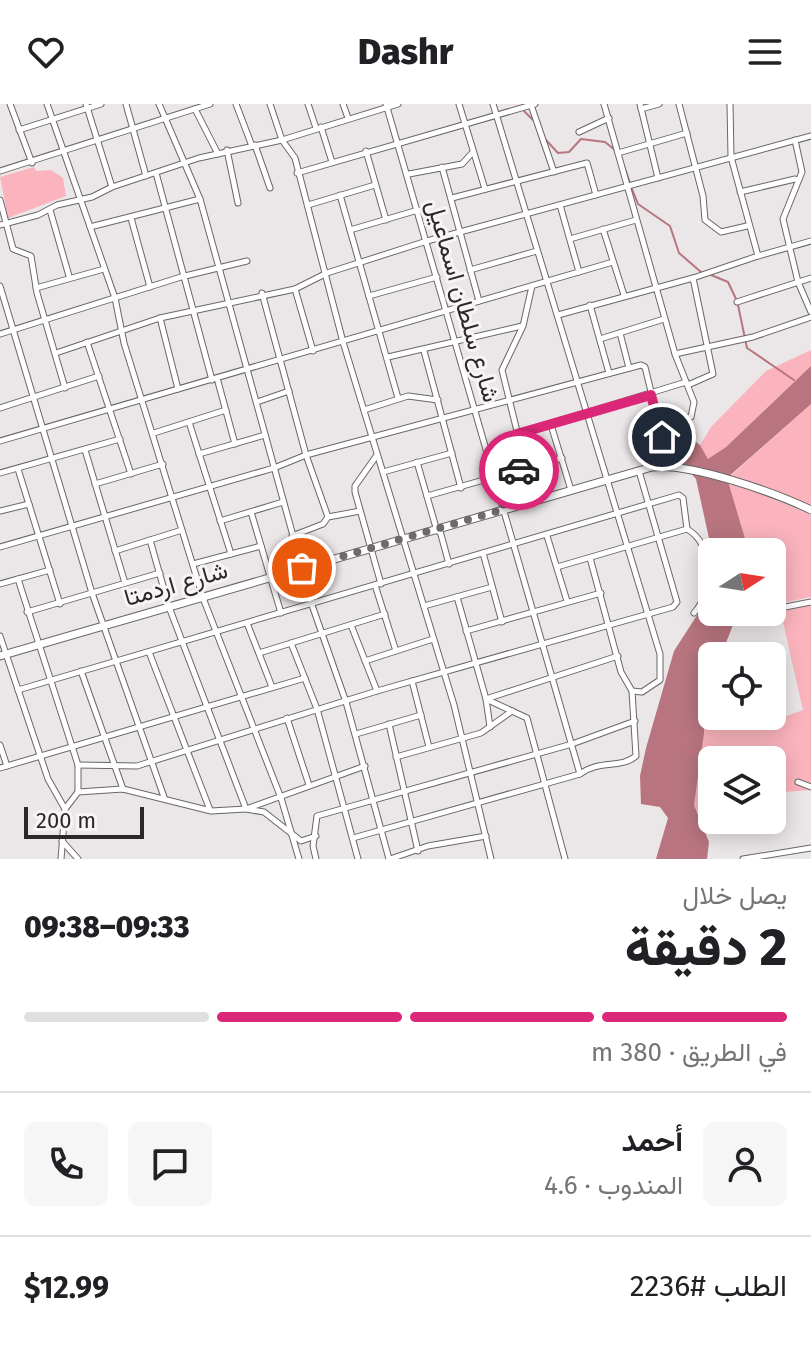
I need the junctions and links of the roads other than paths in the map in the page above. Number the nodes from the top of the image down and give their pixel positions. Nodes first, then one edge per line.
1 (47, 104) edge
2 (101, 104) edge
3 (126, 104) edge
4 (159, 104) edge
5 (210, 104) edge
6 (236, 104) edge
7 (270, 104) edge
8 (308, 104) edge
9 (343, 104) edge
10 (398, 104) edge
11 (459, 104) edge
12 (493, 104) edge
13 (532, 104) edge
14 (604, 104) edge
15 (659, 104) edge
16 (679, 104) edge
17 (730, 104) edge
18 (10, 106) edge
19 (87, 106) edge
20 (387, 106) edge
21 (640, 107) edge
22 (195, 109) junction
23 (0, 110) edge
24 (497, 115) junction
25 (348, 118) junction
26 (609, 118) junction
27 (164, 119) junction
28 (52, 120) junction
29 (466, 125) junction
30 (318, 128) junction
31 (133, 129) junction
32 (19, 130) junction
33 (579, 132) dead end
34 (687, 133) junction
35 (811, 136) edge
36 (282, 140) junction
37 (795, 140) junction
38 (97, 141) junction
39 (398, 141) junction
40 (649, 143) junction
41 (254, 145) junction
42 (227, 150) junction
43 (65, 151) junction
44 (366, 151) junction
45 (473, 152) junction
46 (618, 153) junction
47 (218, 154) junction
48 (731, 157) junction
49 (332, 162) junction
50 (32, 163) junction
51 (184, 163) junction
52 (696, 166) junction
53 (442, 167) junction
54 (0, 171) edge
55 (554, 172) junction
56 (156, 173) junction
57 (297, 173) junction
58 (409, 174) junction
59 (146, 176) junction
60 (658, 178) junction
61 (796, 179) junction
62 (518, 182) junction
63 (375, 185) junction
64 (627, 186) junction
65 (112, 187) junction
66 (270, 188) dead end
67 (485, 189) junction
68 (740, 192) junction
69 (340, 195) junction
70 (596, 195) junction
71 (81, 198) junction
72 (452, 198) junction
73 (200, 199) junction
74 (0, 200) edge
75 (238, 203) dead end
76 (308, 205) junction
77 (560, 205) junction
78 (164, 209) junction
79 (50, 210) junction
80 (418, 210) junction
81 (527, 215) junction
82 (131, 218) junction
83 (386, 220) junction
84 (636, 220) junction
85 (3, 224) edge
86 (747, 226) junction
87 (90, 227) junction
88 (603, 229) junction
89 (350, 230) junction
90 (461, 232) junction
91 (570, 239) junction
92 (427, 241) junction
93 (811, 241) edge
94 (789, 247) junction
95 (537, 251) junction
96 (758, 256) junction
97 (247, 261) dead end
98 (613, 262) junction
99 (360, 263) junction
100 (220, 268) junction
101 (104, 269) junction
102 (470, 270) junction
103 (579, 272) junction
104 (327, 273) junction
105 (69, 276) junction
106 (181, 277) junction
107 (437, 277) junction
108 (693, 278) junction
109 (811, 278) edge
110 (546, 282) junction
111 (798, 282) junction
112 (0, 286) edge
113 (532, 286) junction
114 (656, 286) junction
115 (150, 287) junction
116 (36, 288) junction
117 (295, 289) junction
118 (262, 293) junction
119 (624, 295) junction
120 (369, 296) junction
121 (115, 298) junction
122 (479, 301) junction
123 (737, 302) dead end
124 (229, 303) junction
125 (590, 305) junction
126 (191, 310) junction
127 (447, 311) junction
128 (558, 315) junction
129 (811, 315) edge
130 (160, 318) junction
131 (44, 319) junction
132 (664, 319) junction
133 (523, 326) junction
134 (123, 330) junction
135 (13, 331) junction
136 (380, 331) junction
137 (620, 333) junction
138 (0, 334) edge
139 (600, 339) junction
140 (87, 342) junction
141 (343, 342) junction
142 (456, 342) junction
143 (709, 346) junction
144 (313, 351) junction
145 (424, 351) junction
146 (56, 353) junction
147 (675, 354) junction
148 (388, 357) junction
149 (280, 359) junction
150 (629, 368) junction
151 (247, 369) junction
152 (609, 373) junction
153 (99, 376) junction
154 (215, 379) junction
155 (576, 383) junction
156 (687, 384) junction
157 (65, 388) junction
158 (178, 389) junction
159 (289, 391) junction
160 (651, 395) junction
161 (32, 397) junction
162 (398, 398) junction
163 (144, 399) junction
164 (438, 400) junction
165 (257, 402) junction
166 (508, 402) junction
167 (0, 407) edge
168 (110, 409) junction
169 (226, 410) junction
170 (364, 410) junction
171 (476, 411) junction
172 (585, 413) junction
173 (656, 415) junction
174 (443, 420) junction
175 (189, 422) junction
176 (551, 425) junction
177 (42, 428) junction
178 (154, 433) junction
179 (517, 434) junction
180 (265, 435) junction
181 (120, 439) junction
182 (373, 440) junction
183 (672, 440) dead end
184 (0, 441) edge
185 (235, 444) junction
186 (85, 450) junction
187 (452, 453) junction
188 (199, 454) junction
189 (306, 455) junction
190 (378, 455) junction
191 (562, 458) junction
192 (51, 460) junction
193 (417, 462) junction
194 (163, 464) junction
195 (274, 468) junction
196 (526, 468) junction
197 (18, 469) junction
198 (639, 471) junction
199 (383, 472) junction
200 (0, 473) edge
201 (131, 474) junction
202 (495, 478) junction
203 (605, 481) junction
204 (95, 484) junction
205 (209, 486) junction
206 (461, 488) junction
207 (571, 490) junction
208 (427, 496) junction
209 (173, 497) junction
210 (283, 502) junction
211 (651, 503) junction
212 (29, 504) junction
213 (505, 509) junction
214 (811, 510) edge
215 (0, 511) edge
216 (360, 511) junction
217 (251, 512) junction
218 (615, 514) junction
219 (105, 516) junction
220 (328, 517) junction
221 (220, 521) junction
222 (72, 527) junction
223 (687, 529) junction
224 (182, 530) junction
225 (439, 531) junction
226 (40, 536) junction
227 (292, 536) junction
228 (547, 536) junction
229 (660, 539) junction
230 (150, 540) junction
231 (403, 540) junction
232 (516, 545) junction
233 (261, 546) junction
234 (0, 547) edge
235 (371, 548) junction
236 (625, 548) junction
237 (115, 551) junction
238 (483, 553) junction
239 (231, 554) junction
240 (590, 558) junction
241 (193, 564) junction
242 (449, 564) junction
243 (557, 567) junction
244 (302, 568) junction
245 (50, 570) junction
246 (160, 573) junction
247 (414, 574) junction
248 (18, 579) junction
249 (270, 579) junction
250 (125, 583) junction
251 (0, 584) edge
252 (378, 585) junction
253 (492, 587) junction
254 (92, 593) junction
255 (601, 593) junction
256 (457, 597) junction
257 (203, 598) junction
258 (567, 601) junction
259 (811, 602) edge
260 (60, 604) junction
261 (312, 604) junction
262 (169, 607) junction
263 (424, 607) junction
264 (786, 607) edge
265 (533, 610) junction
266 (27, 612) junction
267 (281, 613) junction
268 (694, 613) dead end
269 (385, 614) junction
270 (646, 616) junction
271 (502, 622) junction
272 (247, 623) junction
273 (351, 625) junction
274 (103, 626) junction
275 (610, 626) junction
276 (466, 631) junction
277 (214, 632) junction
278 (322, 634) junction
279 (0, 636) edge
280 (433, 639) junction
281 (182, 642) junction
282 (291, 643) junction
283 (37, 645) junction
284 (543, 645) junction
285 (396, 651) junction
286 (148, 652) junction
287 (259, 653) junction
288 (3, 655) edge
289 (618, 656) junction
290 (365, 661) junction
291 (115, 662) junction
292 (476, 664) junction
293 (81, 671) junction
294 (444, 674) junction
295 (305, 678) junction
296 (552, 678) junction
297 (49, 680) junction
298 (412, 681) junction
299 (272, 687) junction
300 (18, 690) junction
301 (377, 691) junction
302 (632, 691) junction
303 (240, 697) junction
304 (486, 699) junction
305 (346, 702) junction
306 (207, 707) junction
307 (317, 709) junction
308 (512, 711) junction
309 (173, 715) junction
310 (421, 715) junction
311 (287, 718) junction
312 (635, 721) junction
313 (138, 724) junction
314 (389, 724) junction
315 (490, 727) junction
316 (252, 728) junction
317 (356, 734) junction
318 (103, 735) junction
319 (463, 738) junction
320 (219, 739) junction
321 (572, 744) junction
322 (0, 745) edge
323 (72, 745) junction
324 (429, 747) junction
325 (186, 748) junction
326 (538, 754) junction
327 (40, 757) junction
328 (396, 757) junction
329 (152, 761) junction
330 (78, 765) junction
331 (116, 765) junction
332 (365, 766) junction
333 (3, 767) edge
334 (473, 773) junction
335 (580, 774) junction
336 (337, 775) junction
337 (798, 782) dead end
338 (546, 784) junction
339 (309, 786) junction
340 (811, 787) edge
341 (123, 789) junction
342 (78, 792) junction
343 (405, 792) junction
344 (164, 797) junction
345 (281, 798) junction
346 (374, 799) junction
347 (480, 804) junction
348 (345, 807) junction
349 (65, 809) junction
350 (246, 809) junction
351 (211, 811) junction
352 (411, 819) junction
353 (382, 829) junction
354 (289, 834) junction
355 (317, 836) junction
356 (486, 836) junction
357 (353, 838) junction
358 (61, 840) junction
359 (811, 848) edge
360 (418, 851) junction
361 (752, 858) edge
362 (61, 859) edge
363 (78, 859) edge
364 (299, 859) edge
365 (316, 859) edge
366 (358, 859) edge
367 (390, 859) edge
368 (491, 859) edge
369 (565, 859) edge
370 (743, 859) edge

1 - 28 street
2 - 19 street
3 - 31 street
4 - 27 street
5 - 22 street
6 - 41 street
7 - 36 street
8 - 30 street
9 - 25 street
10 - 20 street
11 - 29 street
12 - 24 street
13 - 24 street
13 - 55 street
14 - 26 street
15 - 21 street
16 - 34 street
17 - 48 street
18 - 23 street
18 - 32 street
19 - 28 street
19 - 38 street
20 - 25 street
20 - 39 street, شارع سلطان اسماعيل
21 - 40 street
22 - 27 street
22 - 47 street
24 - 29 street
24 - 62 street
25 - 30 street
26 - 33 street
26 - 46 street
27 - 31 street
27 - 51 street
28 - 32 street
28 - 43 street
29 - 39 street
29 - 45 street
30 - 36 street
30 - 49 street
31 - 38 street
31 - 59 street
32 - 50 street
34 - 40 street
34 - 52 street
35 - 37 street
36 - 41 street
36 - 57 street
37 - 48 street
37 - 61 street
38 - 43 street
38 - 65 street
39 - 44 street
39 - 58 street, شارع سلطان اسماعيل
40 - 46 street
40 - 60 street
41 - 42 street
41 - 66 street
42 - 47 street
42 - 75 street
43 - 50 street
43 - 71 street
44 - 49 street
44 - 63 street
45 - 53 street
45 - 67 street
46 - 64 street
47 - 51 street
48 - 52 street
48 - 68 street
49 - 57 street
50 - 54 street
51 - 56 street
51 - 73 street
52 - 60 street
52 - 86 street
53 - 58 street
53 - 72 street
55 - 62 street
55 - 70 street
56 - 59 street
56 - 78 street
57 - 76 street
58 - 80 street, شارع سلطان اسماعيل
59 - 65 street
60 - 64 street
61 - 68 street
61 - 94 street
62 - 67 street
62 - 81 street
63 - 69 street
63 - 83 street
64 - 70 street
64 - 84 street
65 - 71 street
67 - 72 street
68 - 86 street
69 - 76 street
69 - 89 street
70 - 77 street
71 - 79 street
71 - 87 street
72 - 90 street
73 - 78 street
73 - 100 street
74 - 85 street
76 - 104 street
77 - 81 street
77 - 91 street
78 - 82 street
78 - 106 street
79 - 85 street
79 - 105 street
80 - 83 street
80 - 92 street, شارع سلطان اسماعيل
81 - 90 street
81 - 95 street
82 - 87 street
82 - 115 street
83 - 89 street
84 - 88 street
84 - 114 street
85 - 116 street
86 - 96 street
87 - 101 street
88 - 91 street
88 - 98 street
89 - 99 street
90 - 92 street
90 - 102 street
91 - 103 street
92 - 99 street
92 - 107 street, شارع سلطان اسماعيل
93 - 94 street
94 - 96 street
94 - 111 street
95 - 102 street
95 - 110 street
96 - 108 street
97 - 100 street
98 - 103 street
98 - 119 street
99 - 104 street
99 - 120 street
100 - 106 street
100 - 124 street
101 - 105 street
101 - 121 street
102 - 122 street
103 - 110 street
104 - 117 street
104 - 141 street
105 - 116 street
106 - 115 street
106 - 126 street
107 - 120 street
107 - 127 street, شارع سلطان اسماعيل
108 - 114 street
108 - 143 street
109 - 111 street
110 - 113 street
110 - 128 street
111 - 123 street
111 - 129 street
112 - 135 street
113 - 122 street
113 - 133 street
114 - 119 street
114 - 132 street
115 - 121 street
116 - 131 street
117 - 118 street
117 - 144 street
118 - 124 street
118 - 149 street
119 - 125 street
120 - 136 street
121 - 131 street
121 - 134 street
122 - 127 street
124 - 126 street
124 - 151 street
125 - 128 street
125 - 139 street
126 - 130 street
126 - 154 street
127 - 136 street
127 - 142 street, شارع سلطان اسماعيل
128 - 155 street
129 - 143 street
130 - 134 street
130 - 158 street
131 - 135 street
131 - 146 street
132 - 137 street
132 - 147 street
133 - 142 street
133 - 166 street
134 - 140 street
134 - 163 street
135 - 138 street
135 - 161 street
136 - 141 street
136 - 148 street
137 - 139 street
137 - 150 street
139 - 152 street
140 - 146 street
140 - 153 street
141 - 144 street
141 - 170 street
142 - 145 street
142 - 171 street, شارع سلطان اسماعيل
143 - 147 street
143 - 156 street
144 - 149 street
145 - 148 street
145 - 164 street
146 - 157 street
147 - 156 street
148 - 162 street
149 - 151 street
149 - 159 street
150 - 152 street
150 - 160 street
151 - 154 street
151 - 165 street
152 - 155 street
153 - 157 street
153 - 168 street
154 - 158 street
154 - 169 street
155 - 166 street
155 - 172 street
156 - 160 street
156 - 173 street
157 - 161 street
158 - 163 street
159 - 165 street
159 - 189 street
160 - 172 street
160 - 173 street
161 - 167 street
161 - 177 street
162 - 164 street
162 - 170 street
163 - 168 street
163 - 178 street
164 - 174 street
165 - 180 street
166 - 171 street
166 - 179 street
168 - 177 street
168 - 181 street
169 - 175 street
169 - 185 street
170 - 182 street
171 - 174 street
171 - 202 street, شارع سلطان اسماعيل
172 - 176 street
172 - 203 street
173 - 183 street
174 - 182 street
174 - 187 street
175 - 178 street
175 - 188 street
176 - 179 street
176 - 191 street
177 - 184 street
177 - 192 street
178 - 194 street
179 - 196 street
180 - 185 street
180 - 195 street
181 - 186 street
181 - 201 street
182 - 189 street
182 - 190 street
185 - 188 street
186 - 192 street
186 - 204 street
187 - 193 street
187 - 206 street
188 - 205 street
189 - 195 street
189 - 220 street
190 - 199 street
190 - 216 street
191 - 196 street
191 - 207 street
192 - 197 street
192 - 222 street
193 - 199 street
193 - 208 street
194 - 201 street
194 - 209 street
195 - 205 street
195 - 210 street
196 - 202 street
197 - 200 street
197 - 212 street
198 - 203 main road, شارع اردمتا
198 - 211 street
198 - 214 main road, شارع اردمتا
199 - 231 street
201 - 204 street
202 - 206 street
202 - 213 street, شارع سلطان اسماعيل
203 - 207 main road, شارع اردمتا
203 - 218 street
204 - 219 street
205 - 209 street
205 - 221 street
206 - 208 street
207 - 213 main road, شارع اردمتا
208 - 225 street
209 - 219 street
209 - 224 street
210 - 217 street
210 - 227 street
211 - 218 street
211 - 223 street
211 - 229 street
212 - 215 street
212 - 226 street
213 - 225 main road, شارع اردمتا
213 - 232 street, شارع سلطان اسماعيل
216 - 220 street
216 - 235 street
217 - 221 street
217 - 233 street
218 - 228 street
218 - 236 street
219 - 222 street
219 - 237 street
220 - 227 street
221 - 239 street
222 - 226 street
222 - 254 street
223 - 229 street
223 - 268 street
224 - 230 street
224 - 241 street
225 - 231 main road, شارع اردمتا
225 - 242 street
226 - 234 street
226 - 245 street
227 - 244 street
228 - 232 street
228 - 243 street
229 - 236 street
229 - 270 street
230 - 237 street
230 - 246 street
231 - 235 main road, شارع اردمتا
231 - 247 street
232 - 238 street
232 - 265 street, شارع سلطان اسماعيل
233 - 239 street
233 - 249 street
235 - 244 main road, شارع اردمتا
235 - 252 street
236 - 240 street
236 - 270 street
237 - 250 street
238 - 242 street
238 - 253 street
239 - 241 street
240 - 243 street
240 - 255 street
241 - 257 street
242 - 247 street
243 - 258 street
244 - 249 main road, شارع اردمتا
244 - 261 street
245 - 248 street
245 - 260 street
246 - 250 street
246 - 262 street
247 - 252 street
247 - 263 street
248 - 251 street
248 - 266 street
249 - 257 main road, شارع اردمتا
249 - 267 street
250 - 254 street
252 - 261 street
252 - 269 street
253 - 256 street
253 - 271 street
254 - 260 street
254 - 274 street
255 - 258 street
255 - 275 street
256 - 263 street
256 - 276 street
257 - 262 main road, شارع اردمتا
257 - 277 street
258 - 265 street
259 - 264 street
260 - 266 street
261 - 267 street
261 - 278 street
262 - 274 main road, شارع اردمتا
262 - 281 street
263 - 280 street
265 - 271 street
265 - 284 street, شارع سلطان اسماعيل
266 - 283 street
267 - 272 street
269 - 273 street
269 - 285 street
270 - 275 street
270 - 302 street
271 - 276 street
272 - 277 street
272 - 287 street
273 - 278 street
273 - 290 street
274 - 283 main road, شارع اردمتا
274 - 291 street
275 - 284 street
275 - 289 street
276 - 292 street
277 - 281 street
277 - 303 street
278 - 282 street
278 - 305 street
279 - 288 street
280 - 285 street
280 - 294 street
281 - 286 street
281 - 306 street
282 - 287 street
282 - 295 street
283 - 288 main road, شارع اردمتا
283 - 297 street
284 - 292 street
284 - 296 street, شارع سلطان اسماعيل
285 - 290 street
286 - 291 street
286 - 309 street
287 - 299 street
288 - 300 street
289 - 296 street
289 - 302 street
290 - 301 street
291 - 293 street
291 - 313 street
292 - 294 street
292 - 304 street
293 - 297 street
293 - 318 street
294 - 298 street
294 - 319 street
295 - 299 street
295 - 307 street
296 - 304 street
296 - 321 street, شارع سلطان اسماعيل
297 - 300 street
297 - 323 street
298 - 301 street
298 - 310 street
299 - 303 street
300 - 327 street
301 - 305 street
302 - 312 street
303 - 306 street
303 - 316 street
304 - 308 street
304 - 315 street
305 - 307 street
305 - 317 street
306 - 309 street
306 - 320 street
307 - 311 street
307 - 336 street
308 - 315 street
308 - 326 street
309 - 313 street
309 - 325 street
310 - 314 street
310 - 324 street
311 - 316 street
311 - 339 street
312 - 321 street
312 - 335 street
313 - 318 street
313 - 329 street
314 - 317 street
314 - 328 street
315 - 319 street
316 - 320 street
316 - 345 street
317 - 332 street
318 - 323 street
318 - 331 street
319 - 324 street
319 - 334 street
320 - 325 street
320 - 350 street
321 - 326 street
321 - 335 street, شارع سلطان اسماعيل
322 - 333 street
323 - 327 street
323 - 330 street
324 - 328 street
325 - 329 street
325 - 351 street
326 - 334 street
326 - 338 street
327 - 333 street
327 - 349 street
328 - 343 street
329 - 331 street
329 - 344 street
330 - 331 street
330 - 342 street
331 - 341 street
332 - 336 street
332 - 346 street
334 - 343 street
334 - 347 street
335 - 338 street
336 - 339 street
336 - 348 street
337 - 340 street
338 - 347 street
338 - 369 street
339 - 345 street
341 - 342 street
341 - 344 street
342 - 349 street
343 - 346 street
343 - 352 street
344 - 351 street
345 - 350 street
345 - 354 street
346 - 348 street
346 - 353 street
347 - 352 street
347 - 356 street
348 - 355 street
348 - 357 street
349 - 358 street
350 - 351 street
350 - 354 street
352 - 353 street
352 - 360 street
353 - 357 street
353 - 367 street
354 - 355 street
354 - 364 street
355 - 365 street
356 - 360 street
356 - 368 street
357 - 366 street
358 - 362 street
358 - 363 street
359 - 361 street
360 - 367 street
361 - 370 street

